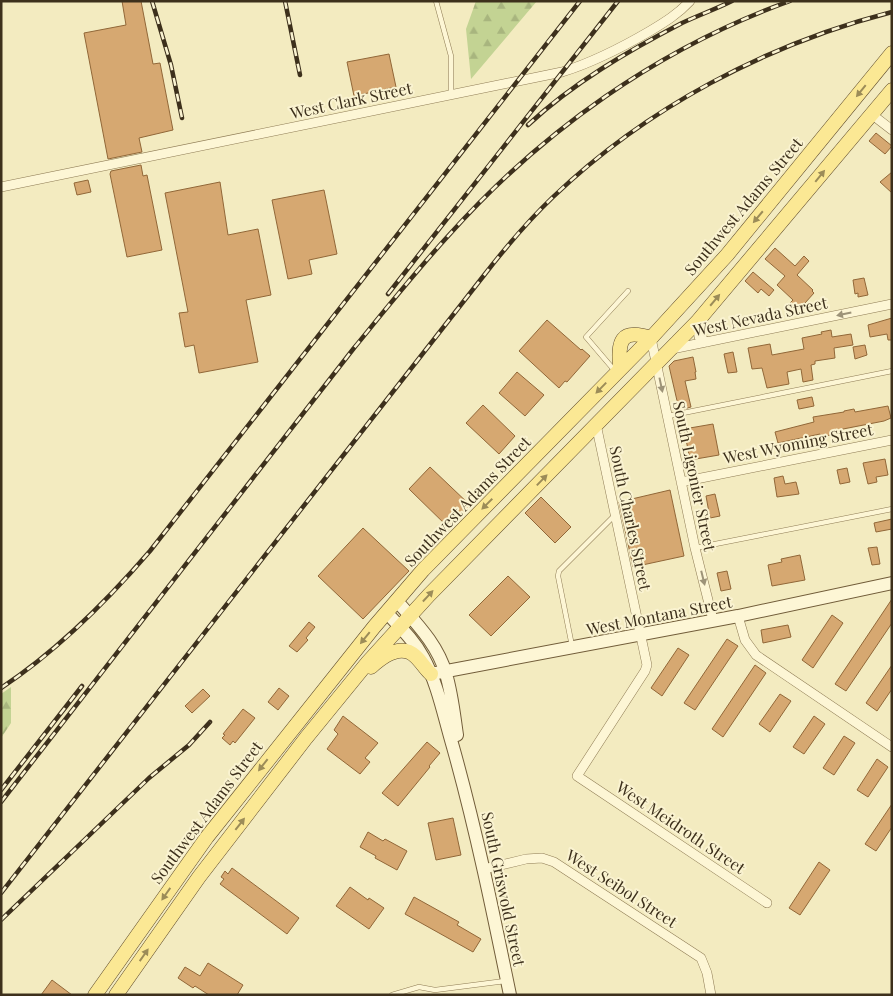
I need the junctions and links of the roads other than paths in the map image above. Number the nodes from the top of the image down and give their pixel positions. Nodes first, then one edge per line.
1 (436, 1) edge
2 (690, 1) edge
3 (892, 53) edge
4 (892, 90) edge
5 (451, 95) junction
6 (870, 113) junction
7 (892, 130) edge
8 (1, 187) edge
9 (628, 290) dead end
10 (892, 304) edge
11 (697, 322) junction
12 (651, 338) junction
13 (707, 342) junction
14 (669, 349) junction
15 (633, 355) junction
16 (655, 357) junction
17 (618, 370) junction
18 (892, 371) edge
19 (667, 416) junction
20 (596, 424) junction
21 (892, 440) edge
22 (681, 482) junction
23 (892, 509) edge
24 (615, 515) junction
25 (695, 548) junction
26 (892, 583) edge
27 (397, 601) junction
28 (387, 613) junction
29 (410, 616) junction
30 (738, 616) junction
31 (713, 620) junction
32 (400, 626) junction
33 (641, 634) junction
34 (573, 647) junction
35 (446, 673) junction
36 (431, 674) junction
37 (338, 698) junction
38 (892, 747) edge
39 (577, 776) joint
40 (465, 790) junction
41 (484, 869) junction
42 (768, 903) dead end
43 (507, 981) junction
44 (95, 995) edge
45 (116, 995) edge
46 (392, 995) edge
47 (510, 995) edge
48 (711, 995) edge

1 - 5 lane
2 - 5 street, West Clark Street
3 -> 12 main road, Southwest Adams Street
4 - 6 main road, Southwest Adams Street
5 - 8 street, West Clark Street
6 - 7 street
11 -> 6 main road, Southwest Adams Street
9 - 17 lane
10 -> 13 street, West Nevada Street
11 - 13 street
11 - 14 main road, Southwest Adams Street
12 - 15 main road, Southwest Adams Street
12 - 16 street, South Ligonier Street
12 - 17 main road
13 - 14 street, West Nevada Street
14 - 16 main road, Southwest Adams Street
15 - 16 street
15 - 17 main road, Southwest Adams Street
16 -> 19 street, South Ligonier Street
16 - 20 main road, Southwest Adams Street
17 -> 27 main road, Southwest Adams Street
18 - 19 lane
19 - 22 street, South Ligonier Street
20 - 24 street, South Charles Street
29 -> 20 main road, Southwest Adams Street
21 - 22 street, West Wyoming Street
22 - 25 street, South Ligonier Street
23 - 25 lane
24 - 33 street, South Charles Street
24 - 34 lane
25 -> 31 street, South Ligonier Street
26 - 30 street, West Montana Street
27 - 28 main road, Southwest Adams Street
27 - 29 street, South Griswold Street
28 - 32 street, South Griswold Street
28 -> 44 main road, Southwest Adams Street
29 - 32 main road, Southwest Adams Street
29 - 35 street, South Griswold Street
30 - 31 street, West Montana Street
30 - 38 street
31 - 33 street, West Montana Street
32 - 36 street, South Griswold Street
32 - 37 main road, Southwest Adams Street
33 - 34 street, West Montana Street
33 - 39 street, South Charles Street
34 - 35 street, West Montana Street
35 - 36 street, West Montana Street
35 - 40 street, South Griswold Street
36 - 37 main road
36 - 40 street, South Griswold Street
45 -> 37 main road, Southwest Adams Street
39 - 42 street, West Meidroth Street
40 - 41 street, South Griswold Street
41 - 43 street, South Griswold Street
41 - 48 street, West Seibol Street
43 - 46 lane
43 - 47 street, South Griswold Street

